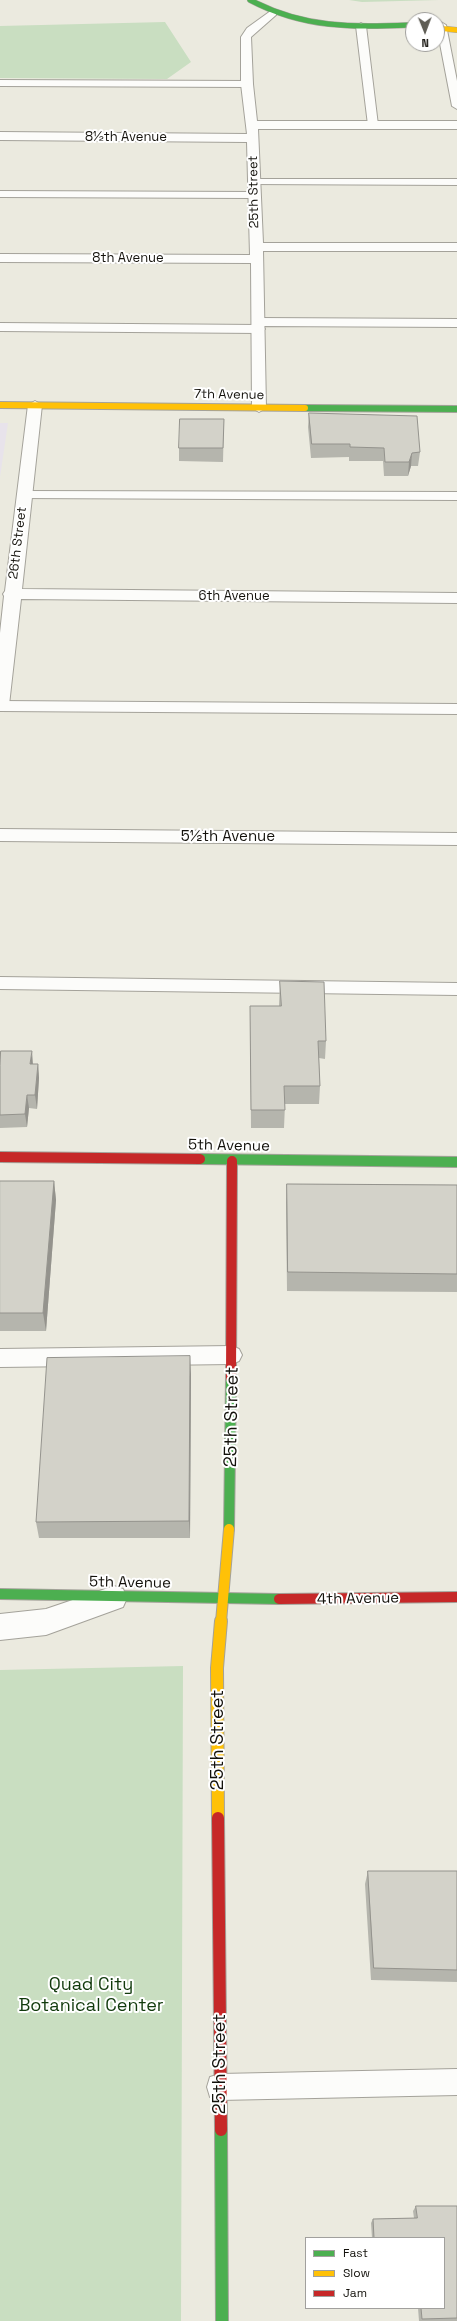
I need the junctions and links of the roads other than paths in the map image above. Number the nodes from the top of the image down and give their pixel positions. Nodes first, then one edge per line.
1 (250, 0) edge
2 (272, 13) junction
3 (457, 24) edge
4 (405, 25) edge
5 (361, 26) junction
6 (445, 26) edge
7 (445, 28) edge
8 (457, 30) edge
9 (445, 52) edge
10 (0, 83) edge
11 (247, 84) junction
12 (457, 106) edge
13 (373, 125) junction
14 (457, 125) edge
15 (252, 131) junction
16 (0, 136) edge
17 (253, 182) junction
18 (457, 182) edge
19 (0, 194) edge
20 (253, 196) junction
21 (457, 247) edge
22 (256, 253) junction
23 (0, 258) edge
24 (457, 323) edge
25 (259, 326) junction
26 (0, 327) edge
27 (0, 405) edge
28 (35, 405) junction
29 (259, 408) junction
30 (457, 410) edge
31 (24, 495) junction
32 (457, 496) edge
33 (11, 594) junction
34 (457, 598) edge
35 (0, 706) edge
36 (457, 709) edge
37 (0, 835) edge
38 (457, 839) edge
39 (0, 983) edge
40 (457, 989) edge
41 (0, 1157) edge
42 (232, 1161) junction
43 (457, 1162) edge
44 (232, 1355) junction
45 (0, 1358) edge
46 (0, 1594) edge
47 (116, 1597) junction
48 (457, 1597) edge
49 (222, 1598) junction
50 (259, 1599) joint
51 (0, 1627) edge
52 (457, 2082) edge
53 (220, 2087) junction
54 (222, 2321) edge

1 - 2 street
2 - 5 street
2 - 11 street, 25th Street
3 - 6 street
4 - 5 street
5 - 13 lane
7 - 8 street
9 - 12 lane
10 - 11 lane
11 - 15 street, 25th Street
13 - 14 street, 8½th Avenue
13 - 15 street, 8½th Avenue
15 - 16 street, 8½th Avenue
15 - 17 street, 25th Street
17 - 18 lane
17 - 20 street, 25th Street
19 - 20 lane
20 - 22 street, 25th Street
21 - 22 street, 8th Avenue
22 - 23 street, 8th Avenue
22 - 25 street, 25th Street
24 - 25 lane
25 - 26 lane
25 - 29 street, 25th Street
27 - 28 street, 7th Avenue
28 - 29 street, 7th Avenue
28 - 31 street, 26th Street
29 - 30 street, 7th Avenue
31 - 32 lane
31 - 33 street, 26th Street
33 - 34 street, 6th Avenue
33 - 35 street, 26th Street
35 - 36 lane
37 - 38 street, 5½th Avenue
39 - 40 lane
41 - 42 street, 5th Avenue
42 - 43 street, 5th Avenue
42 - 44 street, 25th Street
44 - 45 lane
44 - 49 street, 25th Street
46 - 47 street, 5th Avenue
47 - 49 street, 5th Avenue
47 - 51 street
48 - 50 street, 4th Avenue
49 - 50 street, 5th Avenue
49 - 53 street, 25th Street
52 - 53 lane
53 - 54 street, 25th Street

